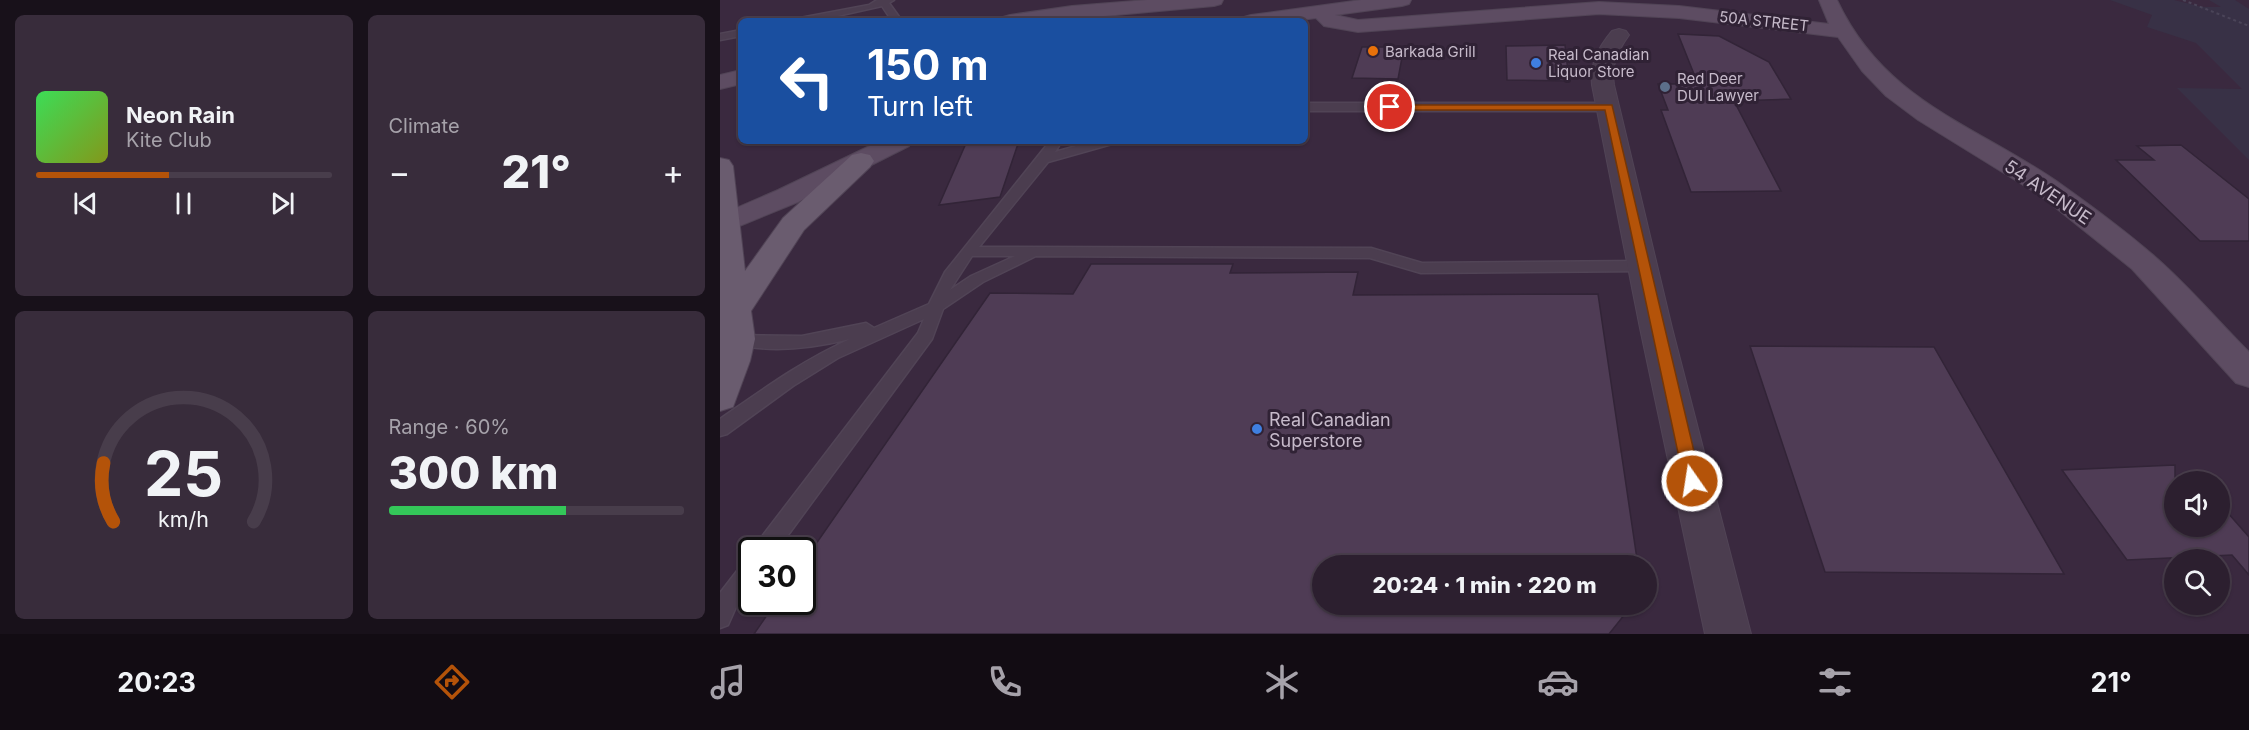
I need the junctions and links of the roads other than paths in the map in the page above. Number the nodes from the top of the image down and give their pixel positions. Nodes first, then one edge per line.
1 (1019, 0) edge
2 (1214, 0) edge
3 (1402, 0) edge
4 (1429, 0) edge
5 (1815, 0) edge
6 (884, 1) edge
7 (1325, 5) edge
8 (1468, 17) junction
9 (813, 18) edge
10 (895, 18) edge
11 (1011, 18) edge
12 (1032, 18) edge
13 (1265, 18) edge
14 (1837, 18) edge
15 (738, 34) edge
16 (1619, 35) dead end
17 (720, 37) edge
18 (738, 78) edge
19 (720, 82) edge
20 (1308, 107) edge
21 (1609, 107) junction
22 (894, 144) edge
23 (1054, 144) edge
24 (1094, 144) edge
25 (1044, 159) junction
26 (861, 161) junction
27 (720, 166) edge
28 (722, 224) edge
29 (970, 251) junction
30 (1036, 252) junction
31 (1644, 267) junction
32 (935, 307) junction
33 (736, 325) junction
34 (2249, 374) edge
35 (723, 386) edge
36 (720, 429) edge
37 (775, 537) edge
38 (738, 587) edge
39 (720, 617) edge
40 (1728, 634) edge

1 - 11 street
2 - 12 street
3 - 7 street
4 - 8 street
5 - 14 street, 54 AVENUE
6 - 9 lane
6 - 10 lane
7 - 8 street, 50A STREET
7 - 13 street
8 - 14 street, 50A STREET
14 - 34 street, 54 AVENUE
15 - 17 lane
16 - 21 street
18 - 19 street
20 - 21 lane
21 - 31 street
22 - 26 street
23 - 25 lane
24 - 25 lane
25 - 29 lane
26 - 28 street
26 - 33 main road
27 - 28 main road
28 - 33 main road
29 - 30 lane
29 - 32 lane
30 - 31 lane
30 - 32 lane
31 - 40 street
32 - 33 lane
32 - 36 lane
32 - 37 lane
33 - 35 main road
38 - 39 lane

